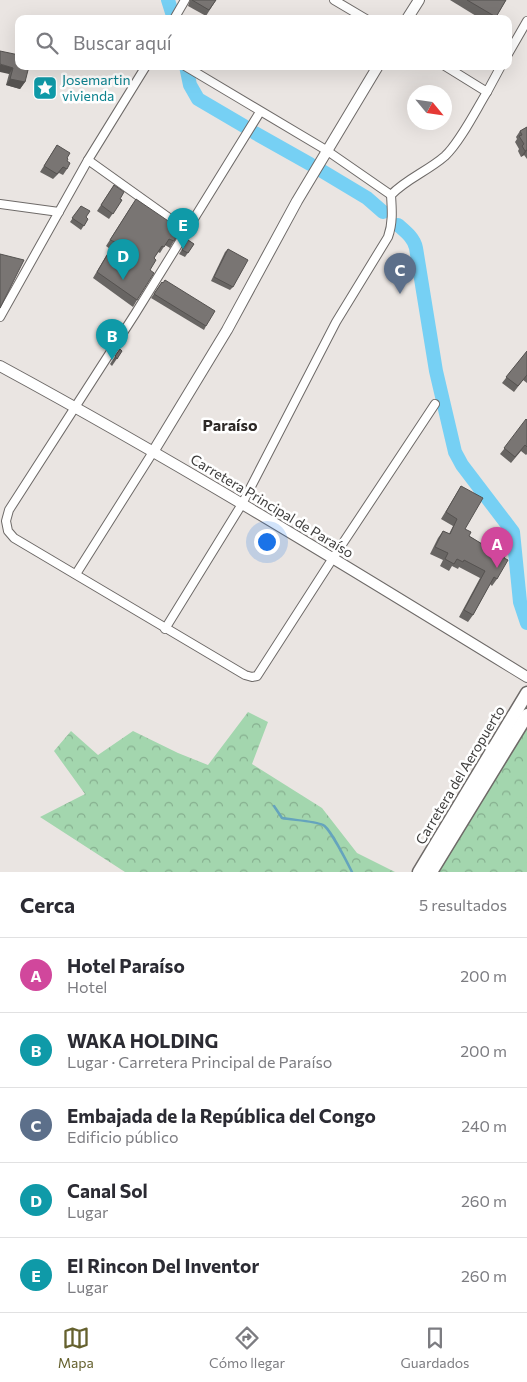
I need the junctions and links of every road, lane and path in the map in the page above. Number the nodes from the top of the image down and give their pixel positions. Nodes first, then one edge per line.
1 (334, 0) edge
2 (419, 0) edge
3 (183, 3) edge
4 (176, 15) edge
5 (359, 15) edge
6 (410, 15) edge
7 (527, 22) edge
8 (512, 47) edge
9 (144, 70) edge
10 (192, 70) edge
11 (376, 70) edge
12 (451, 70) edge
13 (499, 70) edge
14 (487, 92) junction
15 (260, 112) junction
16 (326, 150) junction
17 (88, 160) junction
18 (391, 194) junction
19 (0, 204) edge
20 (59, 212) junction
21 (186, 230) junction
22 (0, 317) edge
23 (0, 366) edge
24 (435, 404) dead end
25 (76, 407) junction
26 (153, 452) junction
27 (242, 504) junction
28 (333, 558) junction
29 (76, 574) junction
30 (164, 629) junction
31 (527, 677) edge
32 (527, 693) edge
33 (527, 715) edge
34 (418, 872) edge
35 (431, 872) edge

1 - 5 street
2 - 6 street
3 - 4 street
7 - 8 street
9 - 17 street
10 - 15 street
11 - 16 street
12 - 14 street
13 - 14 street
14 - 18 street
15 - 16 street
15 - 21 street
16 - 18 street
16 - 26 street
17 - 20 street
17 - 21 street
18 - 27 street
19 - 20 street
20 - 22 street
21 - 25 street
23 - 25 street, Carretera Principal de Paraíso
24 - 28 street
25 - 26 street, Carretera Principal de Paraíso
25 - 29 street
26 - 27 street, Carretera Principal de Paraíso
26 - 29 street
27 - 28 street, Carretera Principal de Paraíso
27 - 30 street
28 - 30 street
28 - 31 street, Carretera Principal de Paraíso
29 - 30 street
32 - 34 main road, Carretera del Aeropuerto
33 - 35 main road, Carretera del Aeropuerto

